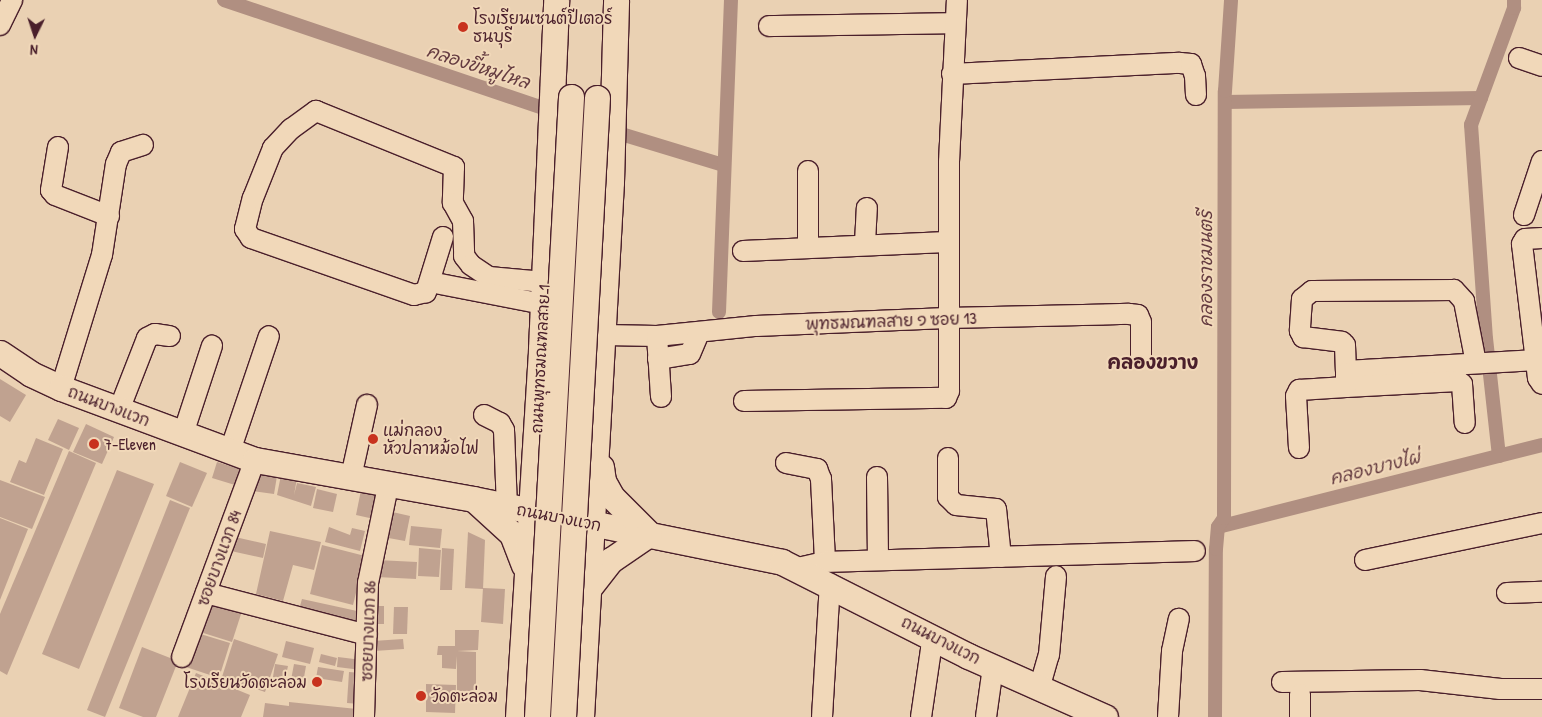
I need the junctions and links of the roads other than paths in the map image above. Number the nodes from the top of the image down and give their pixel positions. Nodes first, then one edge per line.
1 (12, 0) edge
2 (556, 0) edge
3 (573, 0) edge
4 (600, 0) edge
5 (616, 0) edge
6 (957, 0) edge
7 (954, 23) junction
8 (0, 25) edge
9 (769, 26) dead end
10 (1519, 58) dead end
11 (1542, 66) edge
12 (952, 74) junction
13 (606, 93) junction
14 (1196, 95) dead end
15 (143, 144) dead end
16 (58, 147) dead end
17 (1542, 161) edge
18 (808, 171) dead end
19 (867, 208) dead end
20 (1524, 215) dead end
21 (109, 216) junction
22 (443, 237) dead end
23 (1542, 238) edge
24 (947, 242) junction
25 (866, 243) junction
26 (808, 248) junction
27 (743, 251) dead end
28 (430, 282) junction
29 (544, 293) junction
30 (947, 318) junction
31 (699, 333) junction
32 (604, 335) junction
33 (170, 336) dead end
34 (269, 336) dead end
35 (657, 336) junction
36 (212, 346) dead end
37 (0, 353) edge
38 (1141, 356) dead end
39 (658, 359) junction
40 (1537, 360) junction
41 (1483, 363) junction
42 (1346, 379) junction
43 (1542, 384) edge
44 (61, 388) junction
45 (538, 394) junction
46 (661, 397) dead end
47 (744, 400) dead end
48 (367, 405) dead end
49 (600, 405) junction
50 (118, 410) junction
51 (484, 415) dead end
52 (1465, 423) dead end
53 (183, 434) junction
54 (1298, 448) dead end
55 (598, 450) junction
56 (230, 451) junction
57 (948, 458) dead end
58 (255, 460) junction
59 (786, 463) dead end
60 (351, 477) junction
61 (877, 477) dead end
62 (388, 486) junction
63 (473, 499) junction
64 (519, 510) junction
65 (1542, 523) edge
66 (593, 524) junction
67 (649, 534) junction
68 (1195, 551) dead end
69 (1001, 556) junction
70 (878, 560) junction
71 (1365, 560) dead end
72 (527, 572) junction
73 (828, 573) junction
74 (1056, 576) dead end
75 (588, 589) junction
76 (1507, 592) dead end
77 (1542, 592) edge
78 (206, 593) junction
79 (1179, 619) dead end
80 (367, 635) junction
81 (936, 639) junction
82 (182, 657) dead end
83 (584, 660) junction
84 (993, 667) junction
85 (520, 681) junction
86 (1282, 682) dead end
87 (1039, 689) junction
88 (1542, 689) edge
89 (1300, 694) dead end
90 (1072, 710) edge
91 (364, 717) edge
92 (518, 717) edge
93 (537, 717) edge
94 (563, 717) edge
95 (581, 717) edge
96 (822, 717) edge
97 (921, 717) edge
98 (986, 717) edge
99 (1105, 717) edge
100 (1168, 717) edge
101 (1300, 717) edge

1 - 8 street
2 - 29 main road, ถนนพุทธมณฑลสาย 1
3 - 93 main road, ถนนพุทธมณฑลสาย 1, bridge
4 - 13 main road
5 - 13 main road
6 - 7 street
7 - 9 street
7 - 12 street
10 - 11 street
12 - 14 street
12 - 24 street
13 - 32 main road
13 - 94 main road, bridge
15 - 21 street
16 - 21 street
17 - 20 street
18 - 26 street
19 - 25 street
21 - 44 street
22 - 28 street
23 - 40 street
24 - 25 street
24 - 30 street
25 - 26 street
26 - 27 street
28 - 29 street
28 - 29 street
29 - 45 main road, ถนนพุทธมณฑลสาย 1
30 - 31 street, พุทธมณฑลสาย ๑ ซอย 13
30 - 38 street, พุทธมณฑลสาย ๑ ซอย 13
30 - 47 street
31 - 35 street, พุทธมณฑลสาย ๑ ซอย 13
31 - 39 street
32 - 35 street, พุทธมณฑลสาย ๑ ซอย 13
32 - 49 main road
33 - 50 street
34 - 56 street
35 - 39 street
36 - 53 street
37 - 44 main road, ถนนบางแวก
39 - 46 street
40 - 41 street
40 - 43 street
41 - 42 street
41 - 42 street
42 - 52 street
42 - 54 street
44 - 50 main road, ถนนบางแวก
45 - 49 main road
45 - 64 main road, ถนนพุทธมณฑลสาย 1
48 - 60 street
49 - 55 main road
50 - 53 main road, ถนนบางแวก
51 - 64 street
53 - 56 main road, ถนนบางแวก
55 - 66 main road
55 - 67 main road
56 - 58 main road, ถนนบางแวก
57 - 69 street
58 - 60 main road, ถนนบางแวก
58 - 78 street, ซอยบางแวก 84
59 - 73 street
60 - 62 main road, ถนนบางแวก
61 - 70 street
62 - 63 main road, ถนนบางแวก
62 - 80 street, ซอยบางแวก 86
63 - 64 main road, ถนนบางแวก
63 - 72 main road
64 - 66 main road, ถนนบางแวก
64 - 72 main road, ถนนพุทธมณฑลสาย 1
65 - 71 street
66 - 67 main road, ถนนบางแวก
66 - 75 main road
67 - 73 main road, ถนนบางแวก
67 - 75 main road
68 - 69 street
69 - 70 street
70 - 73 street
72 - 85 main road, ถนนพุทธมณฑลสาย 1
73 - 81 main road, ถนนบางแวก
73 - 96 street
74 - 87 street
75 - 83 main road
76 - 77 street
78 - 80 street
78 - 82 street, ซอยบางแวก 84
79 - 100 street
80 - 91 street, ซอยบางแวก 86
81 - 84 main road, ถนนบางแวก
81 - 97 street
83 - 85 main road
83 - 95 main road
84 - 87 main road, ถนนบางแวก
84 - 98 street
85 - 92 main road, ถนนพุทธมณฑลสาย 1
86 - 88 street
87 - 90 main road, ถนนบางแวก
89 - 101 street
90 - 99 main road, ถนนบางแวก

